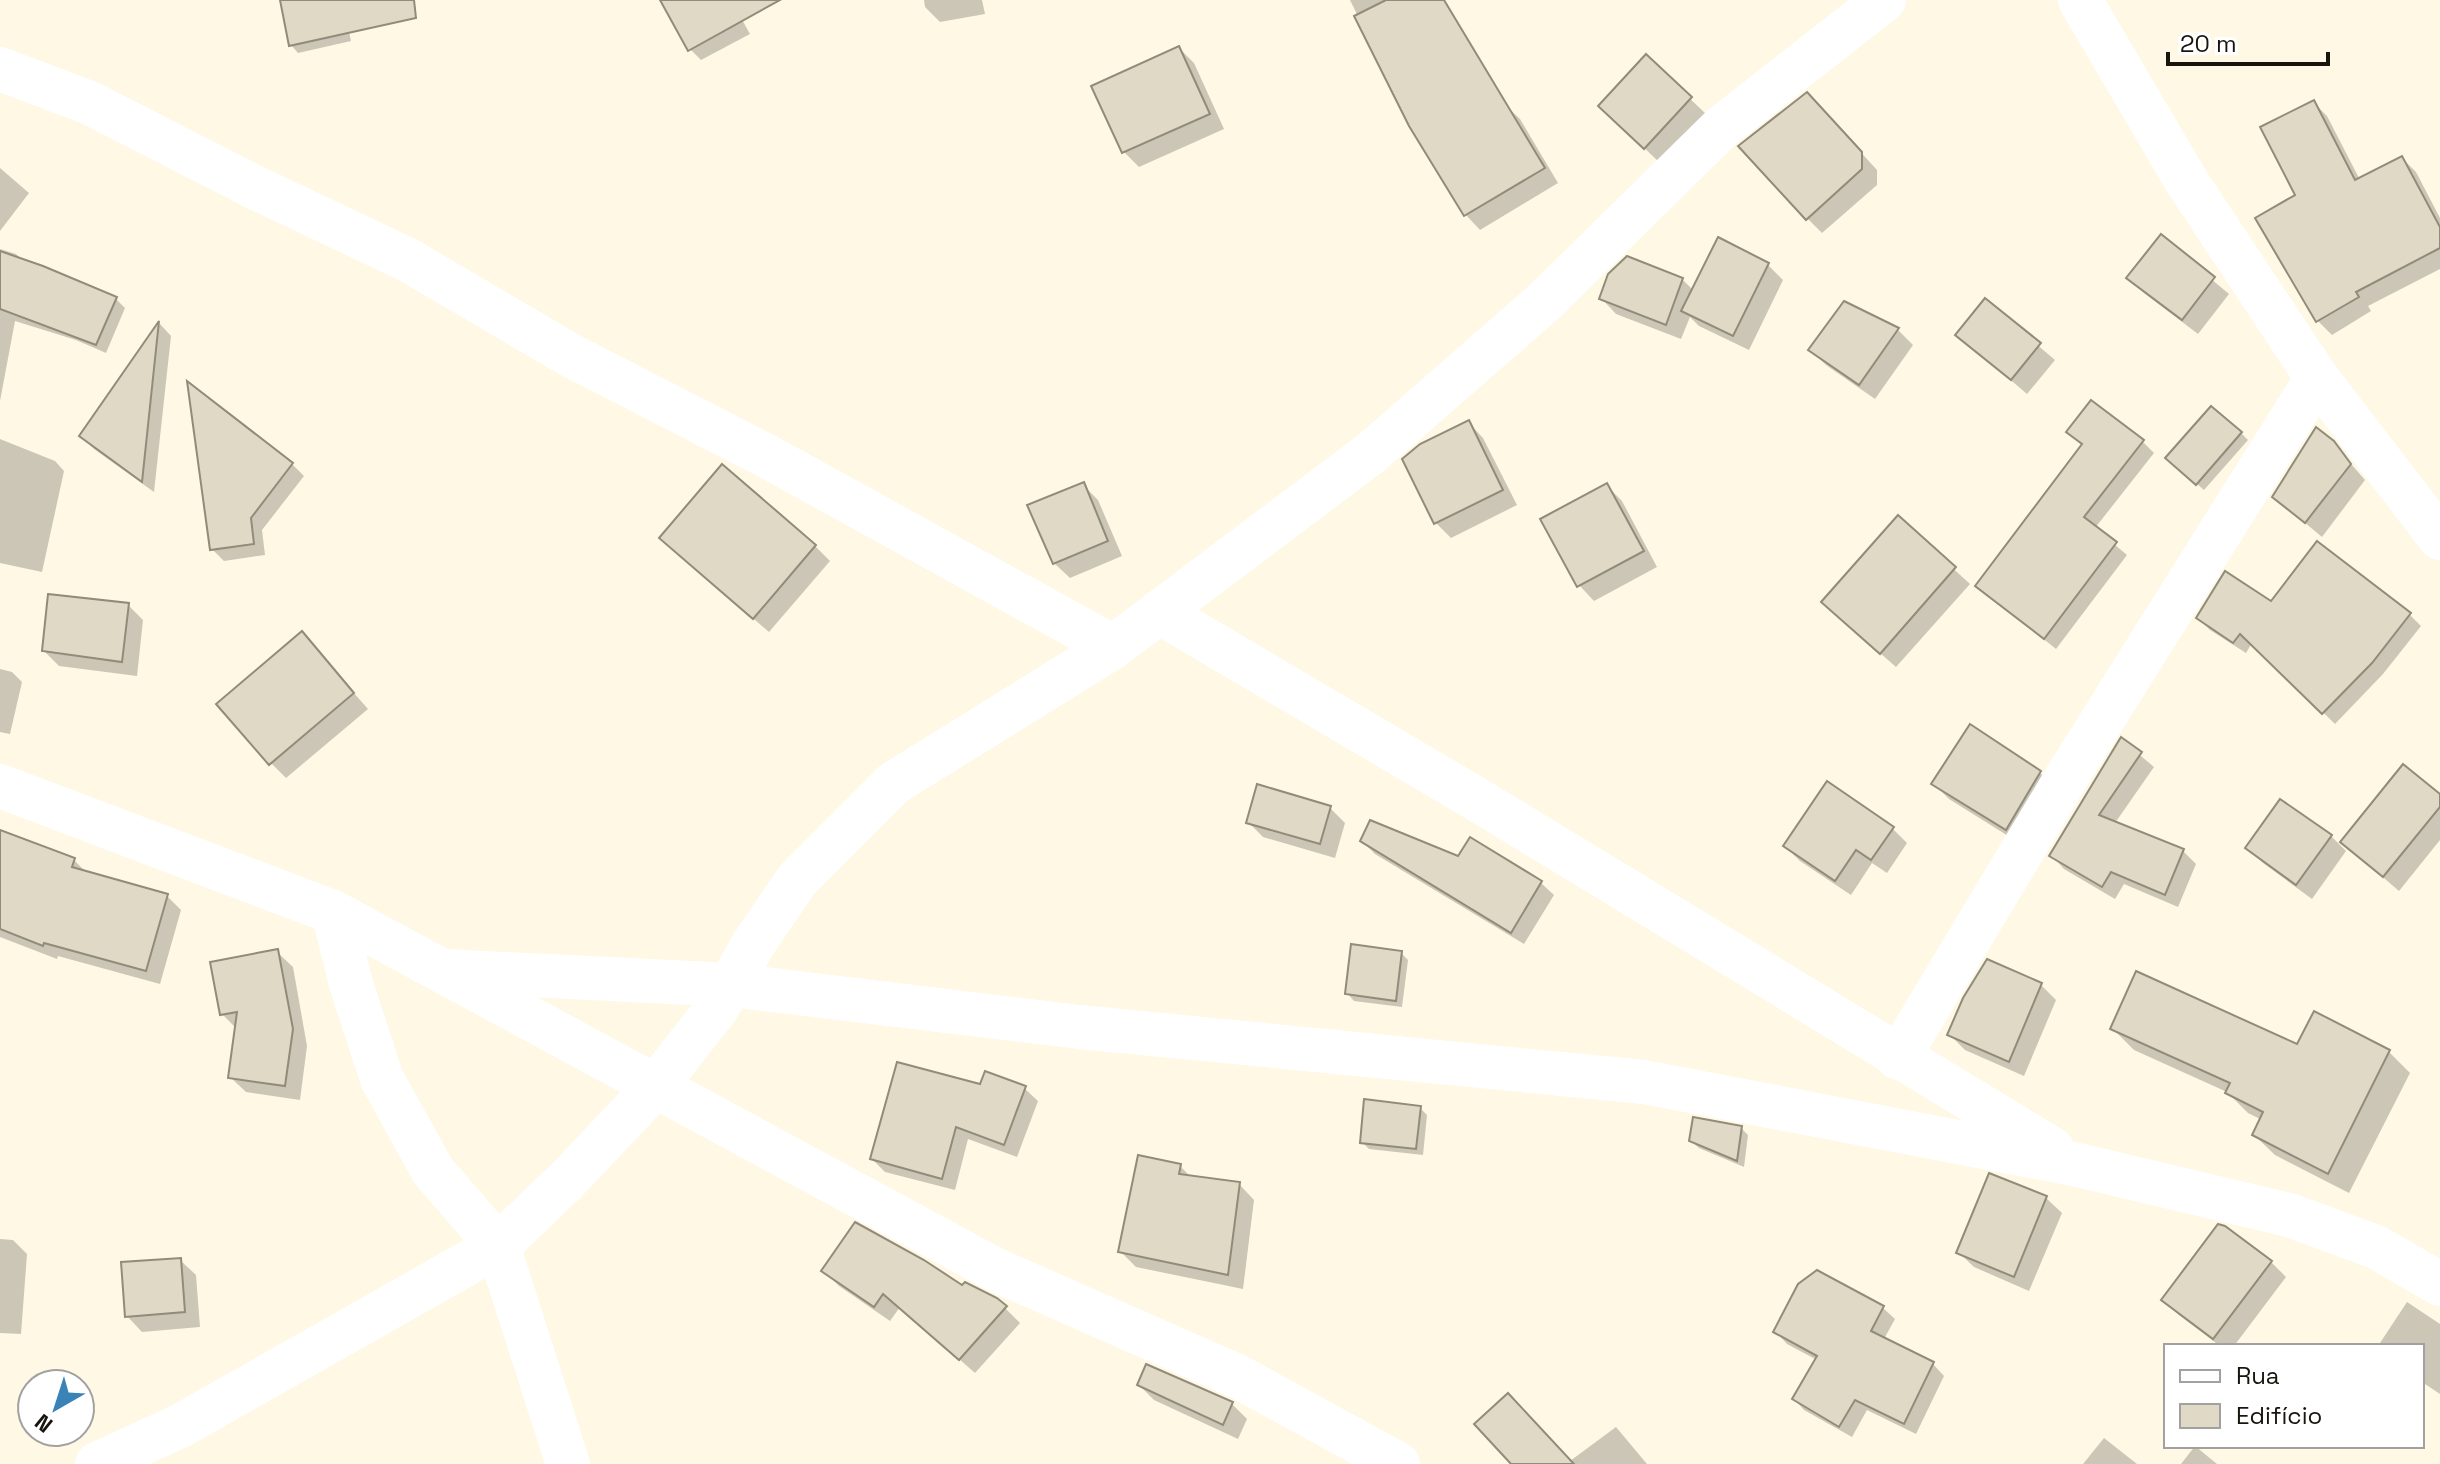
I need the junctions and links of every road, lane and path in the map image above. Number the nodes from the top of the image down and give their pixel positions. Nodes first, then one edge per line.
1 (1884, 0) edge
2 (2080, 0) edge
3 (0, 69) edge
4 (2317, 378) junction
5 (2440, 538) edge
6 (1159, 612) junction
7 (1113, 647) junction
8 (0, 786) edge
9 (333, 912) junction
10 (445, 971) junction
11 (731, 985) junction
12 (1898, 1058) junction
13 (656, 1086) junction
14 (2078, 1165) junction
15 (498, 1246) junction
16 (2440, 1284) edge
17 (97, 1464) edge
18 (568, 1464) edge
19 (1398, 1464) edge

1 - 6 street
2 - 4 street
3 - 7 street
4 - 5 street
4 - 12 street
6 - 7 street
6 - 12 street
7 - 11 street
8 - 9 street
9 - 10 street
9 - 15 street
10 - 11 street
10 - 13 street
11 - 13 street
11 - 14 street
12 - 14 street
13 - 15 street
13 - 19 street
14 - 16 street
15 - 17 street
15 - 18 street

